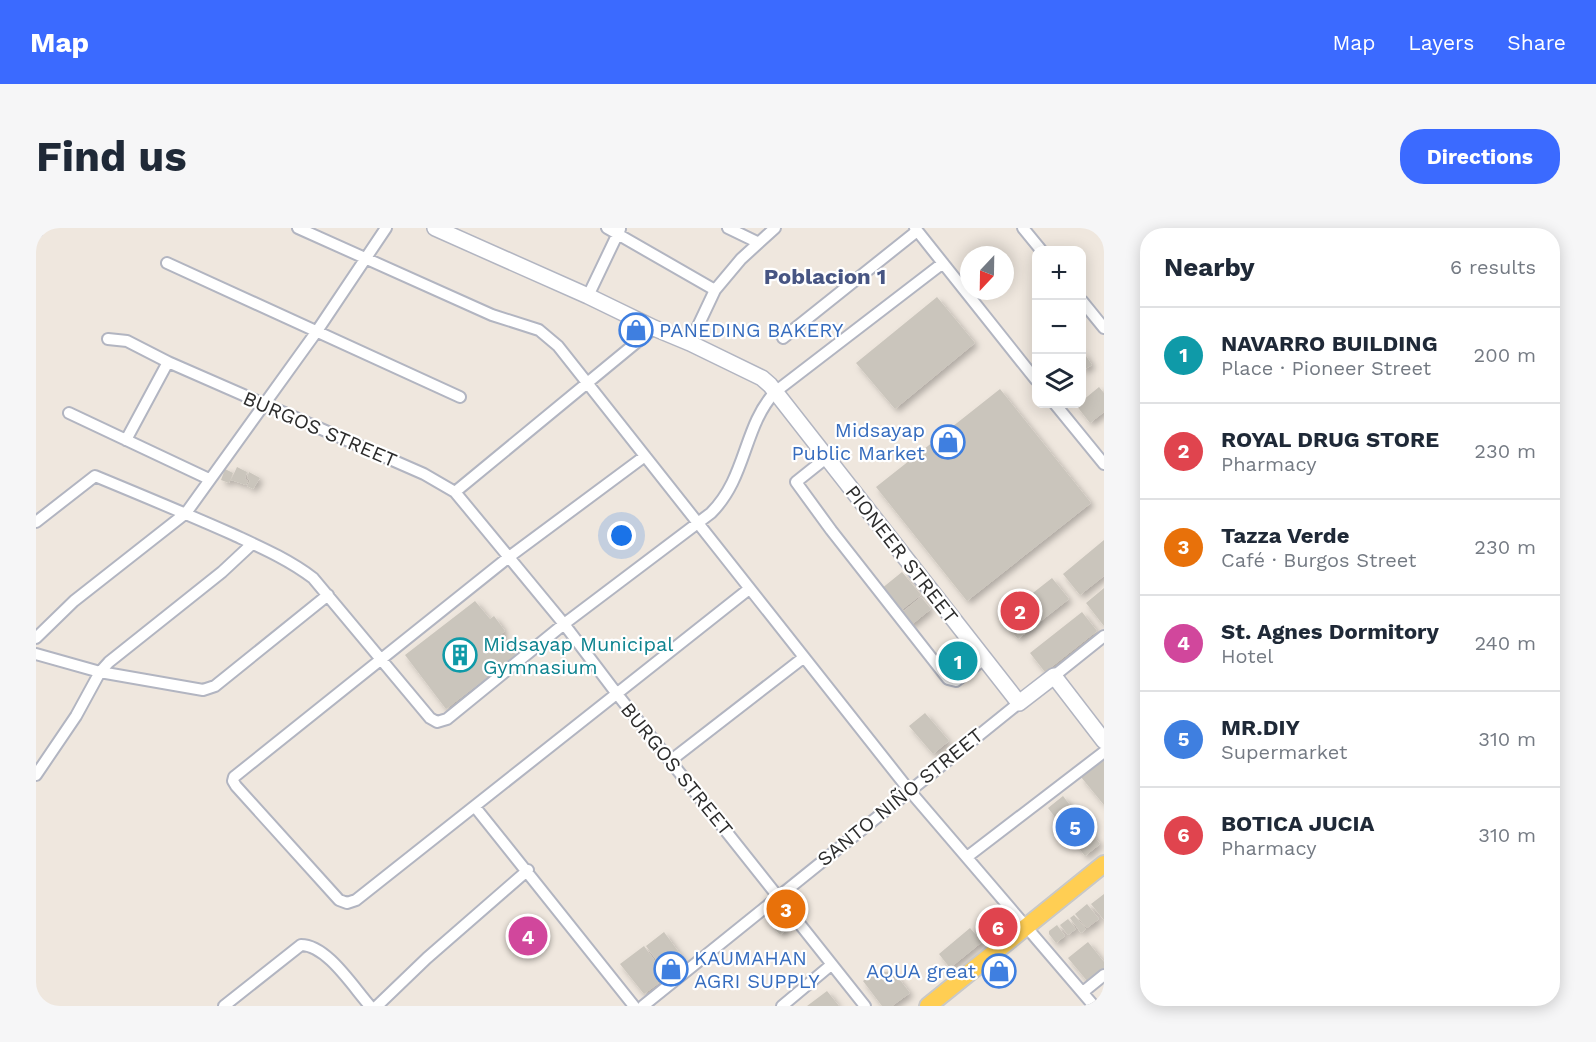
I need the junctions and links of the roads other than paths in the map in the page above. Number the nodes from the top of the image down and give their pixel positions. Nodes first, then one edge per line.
1 (298, 228) edge
2 (386, 228) edge
3 (435, 228) edge
4 (728, 228) edge
5 (775, 228) edge
6 (1023, 228) edge
7 (916, 229) edge
8 (615, 230) edge
9 (757, 242) junction
10 (1038, 246) edge
11 (365, 258) junction
12 (167, 262) dead end
13 (943, 263) junction
14 (715, 290) junction
15 (588, 296) junction
16 (1086, 306) edge
17 (654, 328) junction
18 (1104, 328) edge
19 (316, 331) junction
20 (783, 338) dead end
21 (108, 339) dead end
22 (690, 343) junction
23 (168, 362) junction
24 (1032, 375) edge
25 (588, 381) junction
26 (775, 392) junction
27 (460, 397) dead end
28 (262, 404) junction
29 (1058, 408) edge
30 (69, 413) dead end
31 (126, 440) junction
32 (645, 456) junction
33 (826, 458) junction
34 (1104, 464) edge
35 (209, 479) junction
36 (455, 492) junction
37 (186, 513) junction
38 (36, 522) edge
39 (698, 524) junction
40 (252, 544) junction
41 (509, 557) junction
42 (749, 589) junction
43 (328, 595) junction
44 (564, 624) junction
45 (1104, 636) edge
46 (36, 638) edge
47 (36, 654) edge
48 (803, 658) junction
49 (382, 659) junction
50 (984, 659) junction
51 (100, 672) junction
52 (1054, 676) junction
53 (617, 694) junction
54 (1019, 703) junction
55 (1104, 741) edge
56 (1104, 752) edge
57 (670, 761) junction
58 (36, 775) edge
59 (909, 790) junction
60 (476, 807) junction
61 (967, 857) junction
62 (1104, 864) edge
63 (528, 870) junction
64 (778, 896) junction
65 (1025, 926) junction
66 (831, 965) junction
67 (1104, 975) edge
68 (1083, 992) junction
69 (224, 1006) edge
70 (370, 1006) edge
71 (377, 1006) edge
72 (634, 1006) edge
73 (643, 1006) edge
74 (782, 1006) edge
75 (865, 1006) edge
76 (928, 1006) edge
77 (1094, 1006) edge

1 - 11 street
2 - 11 street
3 - 15 main road, PIONEER STREET
4 - 9 street
5 - 9 street
6 - 10 street
7 - 13 street
7 - 20 street
8 - 14 street
8 - 15 street
9 - 14 street
11 - 19 street
11 - 25 street
12 - 19 street
13 - 24 street
13 - 26 street
14 - 22 street
15 - 17 main road, PIONEER STREET
16 - 18 street
17 - 22 main road, PIONEER STREET
17 - 25 street
19 - 27 street
19 - 28 street
21 - 23 street, BURGOS STREET
22 - 26 main road, PIONEER STREET
23 - 28 street, BURGOS STREET
23 - 31 street
25 - 32 street
25 - 36 street
26 - 33 main road, PIONEER STREET
26 - 39 street
28 - 35 street
28 - 36 street, BURGOS STREET
29 - 34 street
30 - 31 street
31 - 35 street
32 - 39 street
32 - 41 street
33 - 50 main road, PIONEER STREET
33 - 50 street
35 - 37 street
36 - 41 street, BURGOS STREET
37 - 38 street
37 - 40 street
37 - 46 street
39 - 42 street
39 - 44 street
40 - 43 street
40 - 51 street
41 - 44 street, BURGOS STREET
41 - 49 street
42 - 48 street
42 - 53 street
43 - 49 street
43 - 51 street
44 - 49 street
44 - 53 street, BURGOS STREET
45 - 52 street, SANTO NIÑO STREET
47 - 51 street
48 - 57 street
48 - 59 street
49 - 60 street
50 - 54 main road, PIONEER STREET
51 - 58 street
52 - 54 main road, SANTO NIÑO STREET
52 - 55 main road
53 - 57 street, BURGOS STREET
53 - 60 street
54 - 59 street, SANTO NIÑO STREET
56 - 61 street
57 - 64 street, BURGOS STREET
59 - 61 street
59 - 64 street, SANTO NIÑO STREET
60 - 63 street
61 - 65 street
62 - 65 main road
63 - 71 street
63 - 72 street
64 - 66 street, BURGOS STREET
64 - 73 street, SANTO NIÑO STREET
65 - 68 street
65 - 76 main road
66 - 74 street
66 - 75 street, BURGOS STREET
67 - 68 street
68 - 77 street
69 - 70 street

